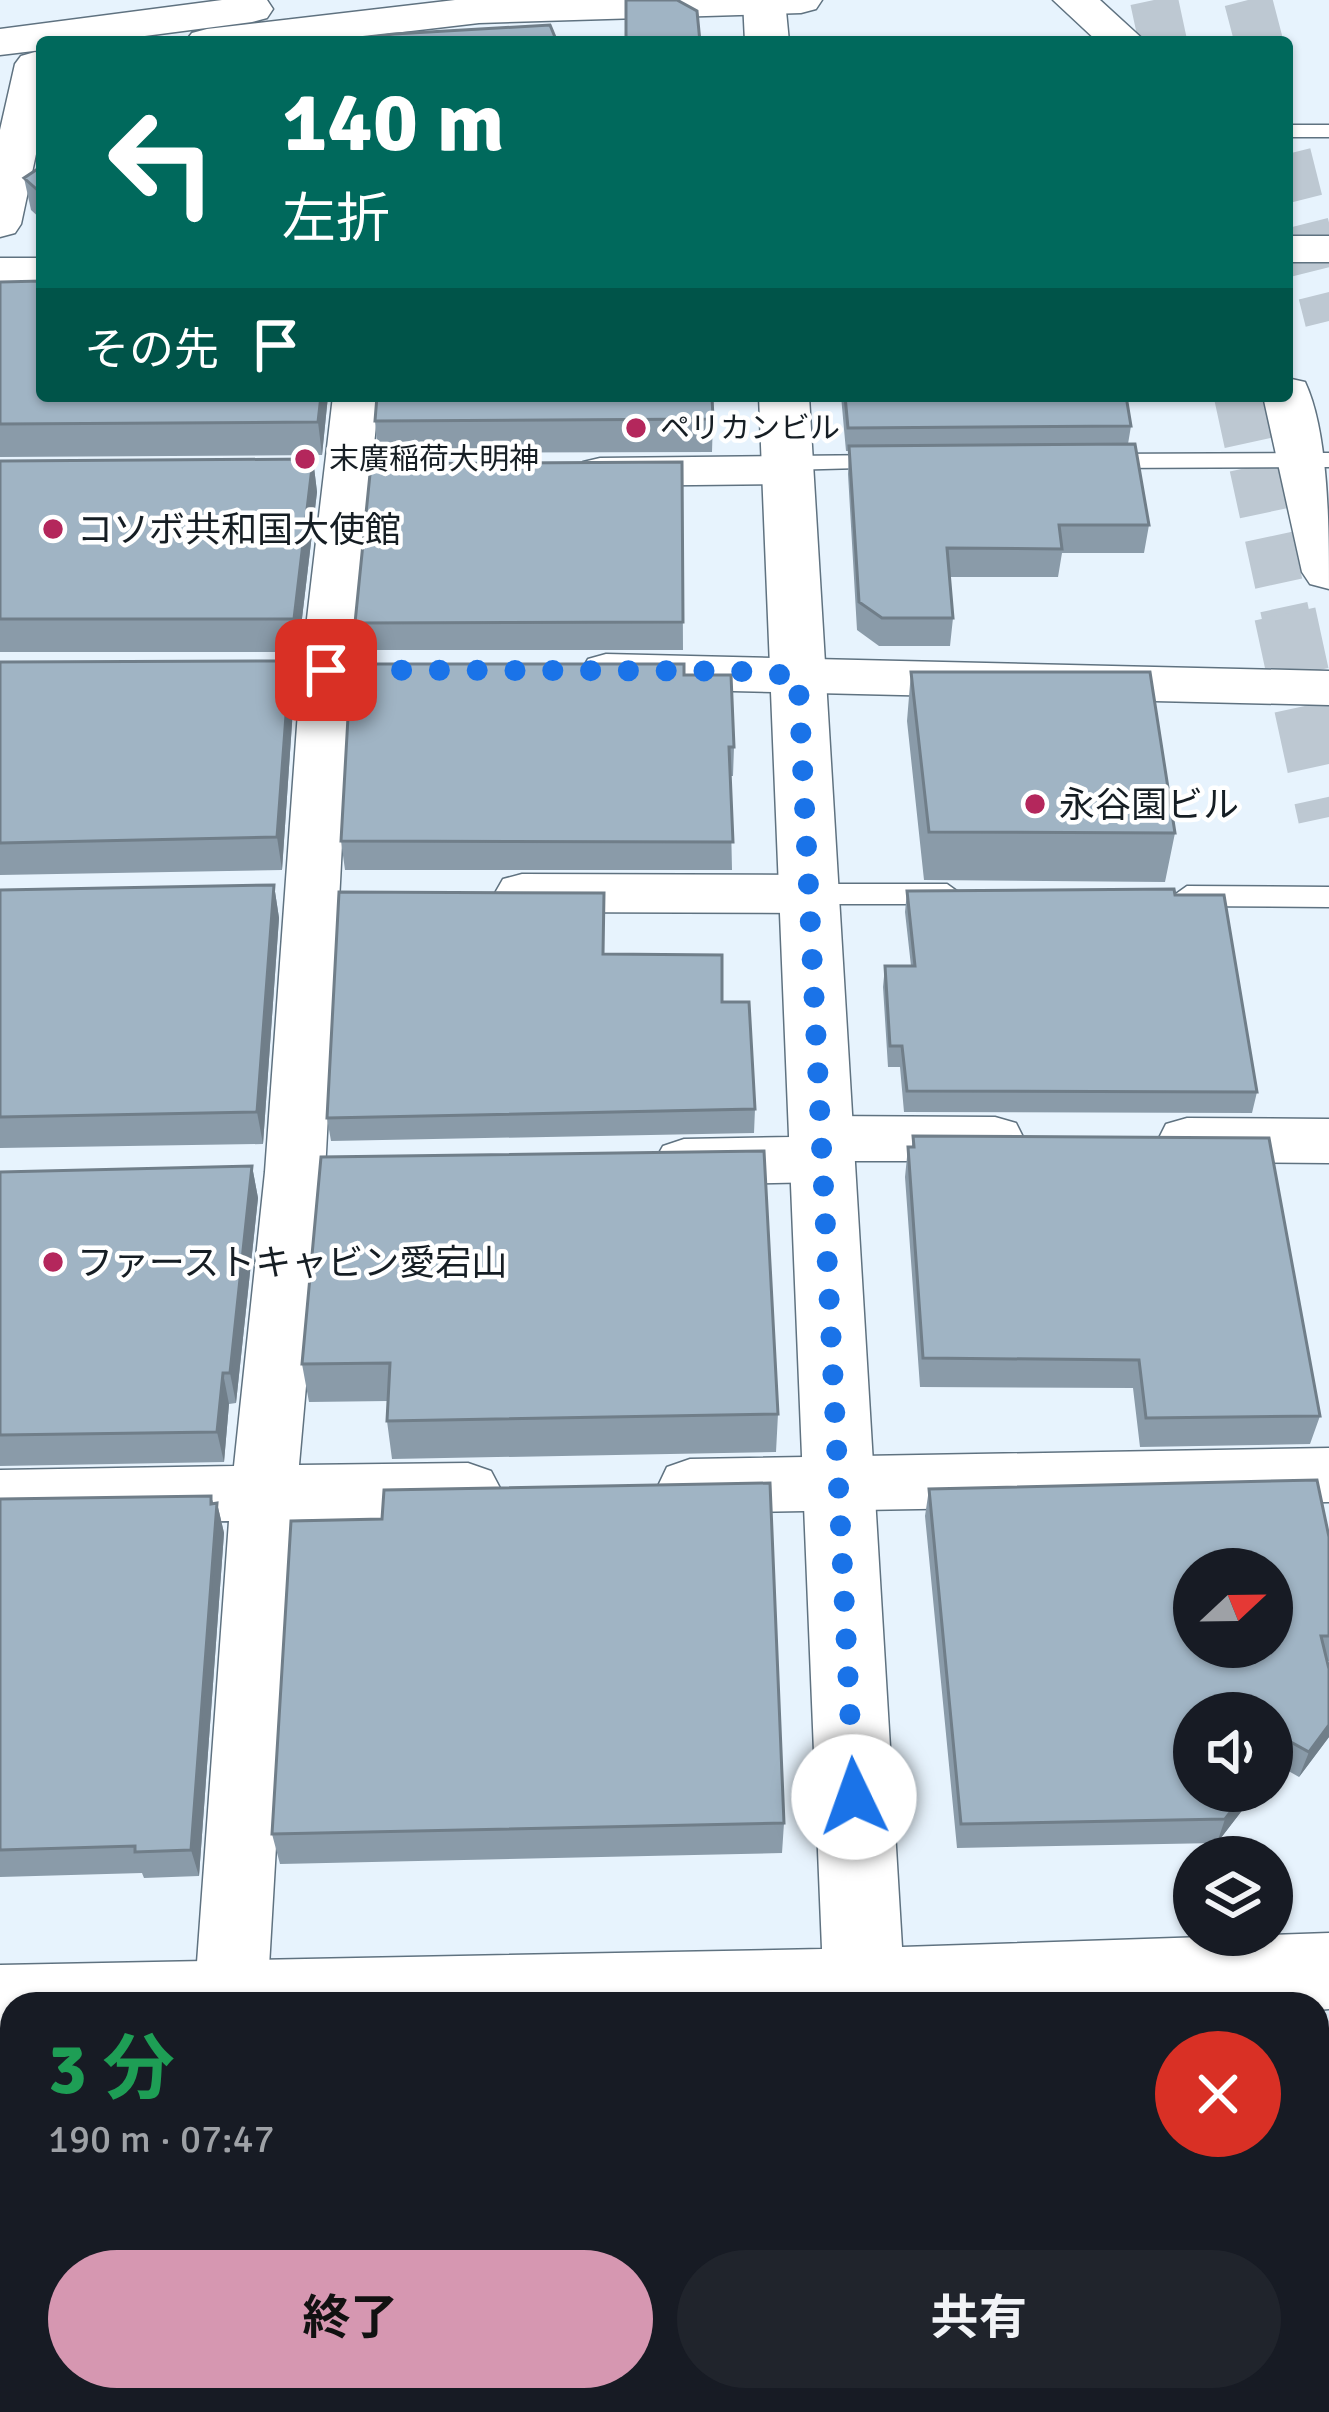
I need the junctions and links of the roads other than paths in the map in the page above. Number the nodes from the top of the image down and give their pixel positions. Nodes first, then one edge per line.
1 (319, 0) edge
2 (801, 0) edge
3 (1075, 0) edge
4 (764, 1) edge
5 (384, 30) edge
6 (139, 36) edge
7 (296, 36) edge
8 (766, 36) edge
9 (1117, 36) edge
10 (19, 60) edge
11 (1293, 131) edge
12 (1329, 131) edge
13 (0, 224) edge
14 (1293, 249) edge
15 (1329, 249) edge
16 (36, 271) edge
17 (0, 272) edge
18 (356, 402) edge
19 (784, 402) edge
20 (1291, 402) edge
21 (1316, 460) edge
22 (1070, 461) edge
23 (907, 462) edge
24 (788, 466) junction
25 (566, 472) edge
26 (1329, 572) tunnel mouth
27 (553, 670) edge
28 (798, 676) junction
29 (1329, 688) edge
30 (470, 893) edge
31 (809, 894) junction
32 (983, 895) edge
33 (1149, 896) edge
34 (1329, 897) edge
35 (1038, 1139) edge
36 (1129, 1139) edge
37 (1329, 1141) edge
38 (822, 1148) junction
39 (641, 1163) edge
40 (1329, 1475) edge
41 (839, 1483) junction
42 (633, 1487) edge
43 (518, 1489) edge
44 (264, 1493) junction
45 (0, 1497) edge
46 (1329, 1971) edge
47 (231, 1992) edge
48 (864, 1992) edge
49 (922, 1992) edge

1 - 6 main road
2 - 4 main road
3 - 9 main road
4 - 5 main road
4 - 8 main road
5 - 7 main road
10 - 13 street
11 - 12 lane
14 - 15 street
16 - 17 street
18 - 44 street
19 - 24 main road
20 - 21 main road
21 - 22 lane
21 - 26 main road
23 - 24 lane
24 - 25 street
24 - 28 main road
27 - 28 street
28 - 29 street
28 - 31 main road
30 - 31 street
31 - 32 lane
31 - 38 main road
33 - 34 lane
35 - 38 street
36 - 37 street
38 - 39 street
38 - 41 main road
40 - 41 street
41 - 42 street
41 - 48 main road
43 - 44 street
44 - 45 street
44 - 47 street
46 - 49 main road

